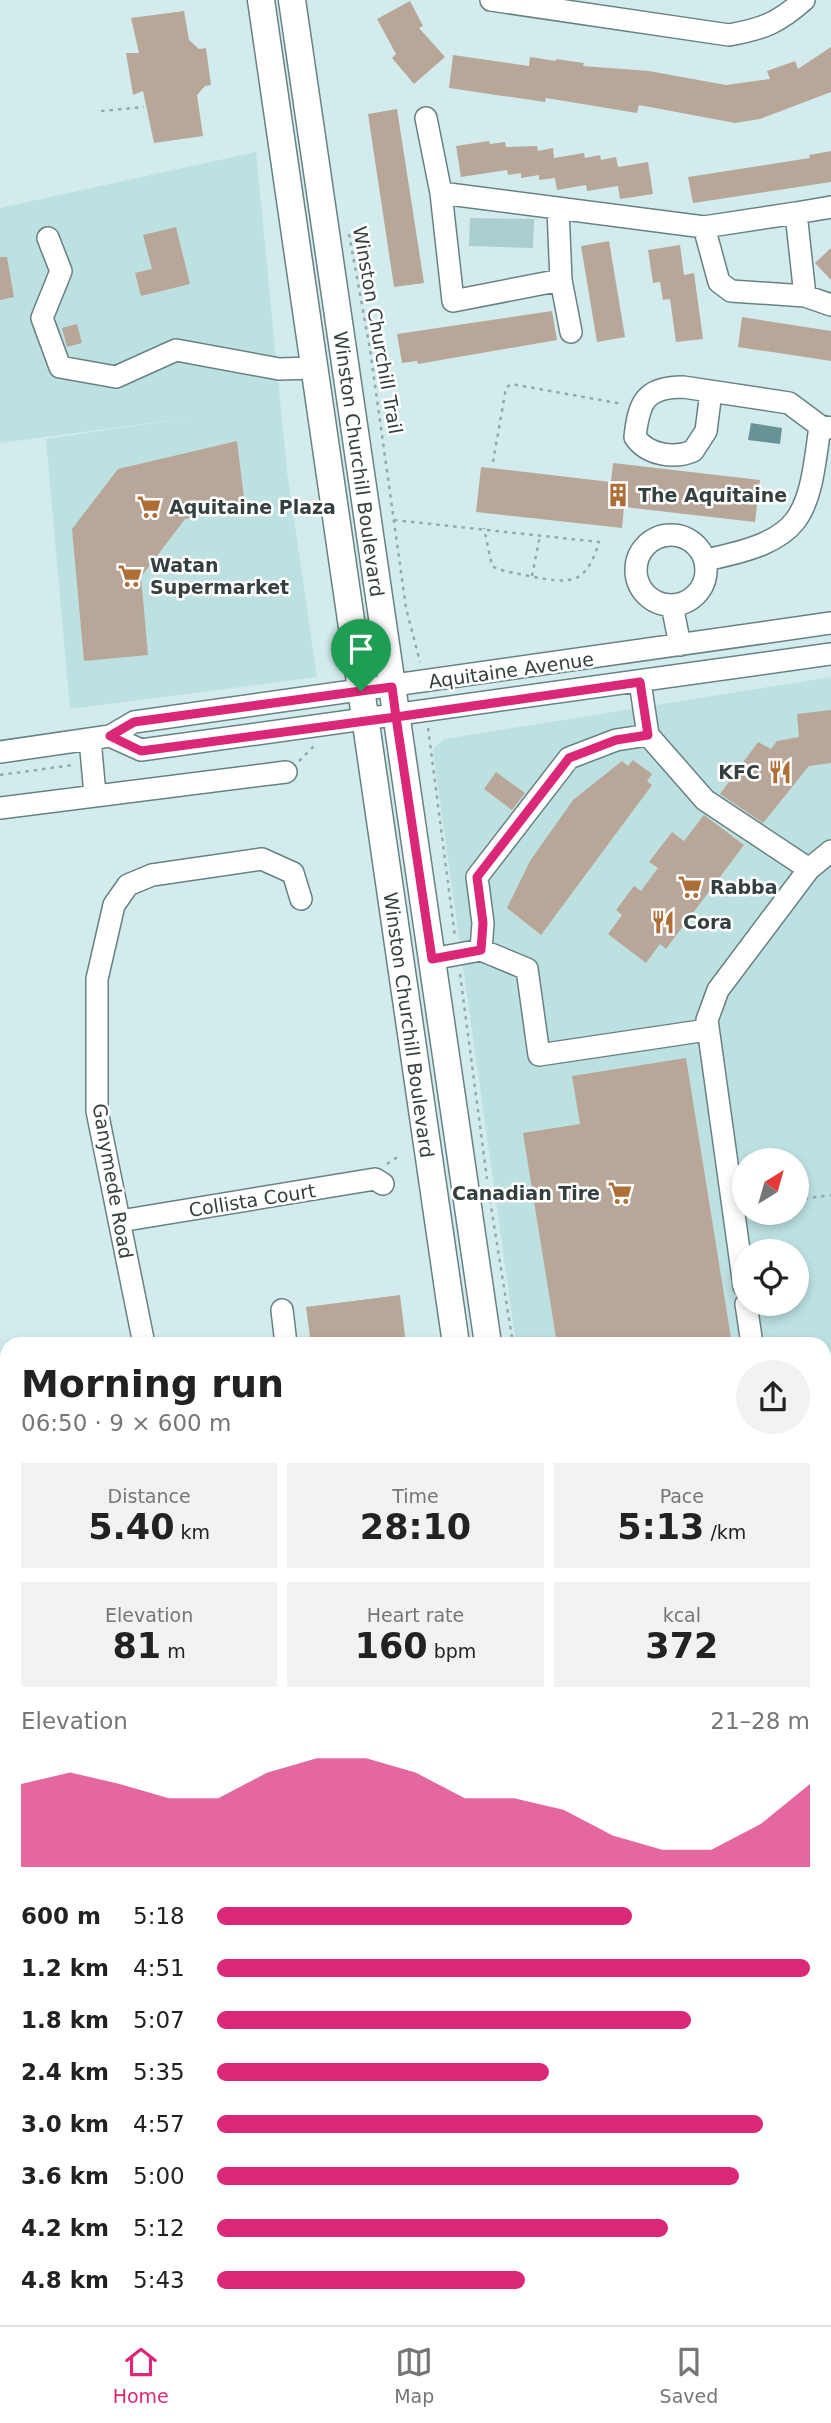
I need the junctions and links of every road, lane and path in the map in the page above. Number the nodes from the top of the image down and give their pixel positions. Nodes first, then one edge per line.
1 (261, 0) edge
2 (292, 0) edge
3 (491, 0) edge
4 (804, 0) edge
5 (144, 107) dead end
6 (101, 111) dead end
7 (426, 118) dead end
8 (441, 192) junction
9 (831, 207) edge
10 (558, 209) junction
11 (796, 213) junction
12 (347, 226) dead end
13 (704, 227) junction
14 (48, 238) dead end
15 (561, 280) junction
16 (805, 296) junction
17 (831, 305) edge
18 (571, 332) dead end
19 (315, 368) junction
20 (711, 392) junction
21 (640, 407) junction
22 (825, 427) edge
23 (493, 462) dead end
24 (394, 520) junction
25 (484, 528) junction
26 (540, 535) junction
27 (705, 560) junction
28 (532, 576) junction
29 (672, 605) junction
30 (831, 623) edge
31 (680, 645) junction
32 (831, 654) edge
33 (420, 664) dead end
34 (640, 682) junction
35 (392, 687) junction
36 (361, 691) junction
37 (396, 717) junction
38 (366, 721) junction
39 (648, 735) junction
40 (100, 738) junction
41 (429, 738) dead end
42 (0, 752) edge
43 (286, 772) dead end
44 (95, 794) junction
45 (0, 808) edge
46 (831, 851) edge
47 (809, 869) junction
48 (301, 899) dead end
49 (454, 930) dead end
50 (481, 950) junction
51 (432, 959) junction
52 (462, 985) dead end
53 (707, 1030) junction
54 (399, 1156) dead end
55 (384, 1175) joint
56 (488, 1181) dead end
57 (489, 1195) dead end
58 (831, 1195) edge
59 (809, 1198) edge
60 (120, 1221) junction
61 (737, 1239) edge
62 (282, 1310) dead end
63 (748, 1316) edge
64 (143, 1337) edge
65 (285, 1337) edge
66 (455, 1337) edge
67 (487, 1337) edge
68 (512, 1337) edge
69 (751, 1337) edge

1 - 19 main road, Winston Churchill Boulevard
2 - 35 main road, Winston Churchill Boulevard
3 - 4 street
5 - 6 path
7 - 8 street
8 - 10 street
8 - 15 street
9 - 11 street
10 - 13 street
10 - 15 street
11 - 13 street
11 - 16 street
12 - 24 path, Winston Churchill Trail
13 - 16 street
14 - 19 street
15 - 18 street
16 - 17 street
19 - 36 main road, Winston Churchill Boulevard
20 - 21 street
20 - 21 street
20 - 22 street
21 - 23 path
22 - 27 street
24 - 25 path
24 - 33 path, Winston Churchill Trail
25 - 26 path
25 - 28 path
26 - 28 path
26 - 28 path
27 - 29 street
27 - 29 street
29 - 31 street
30 - 31 street, Aquitaine Avenue
31 - 35 street, Aquitaine Avenue
32 - 34 street, Aquitaine Avenue
34 - 37 street, Aquitaine Avenue
34 - 39 street
35 - 36 street, Aquitaine Avenue
35 - 37 main road, Winston Churchill Boulevard
36 - 38 main road, Winston Churchill Boulevard
36 - 40 street, Aquitaine Avenue
37 - 38 street, Aquitaine Avenue
37 - 51 main road, Winston Churchill Boulevard
38 - 40 street, Aquitaine Avenue
38 - 66 main road, Winston Churchill Boulevard
39 - 47 street
39 - 50 street
40 - 42 street, Aquitaine Avenue
40 - 44 street
41 - 49 path
43 - 44 street
44 - 45 street
46 - 47 street
47 - 53 street
48 - 60 street, Ganymede Road
50 - 51 street
50 - 53 street
51 - 67 main road, Winston Churchill Boulevard
52 - 56 path
53 - 61 street
54 - 55 path
55 - 60 street, Collista Court
57 - 68 path
58 - 59 path
60 - 64 street, Ganymede Road
62 - 65 street
63 - 69 street

